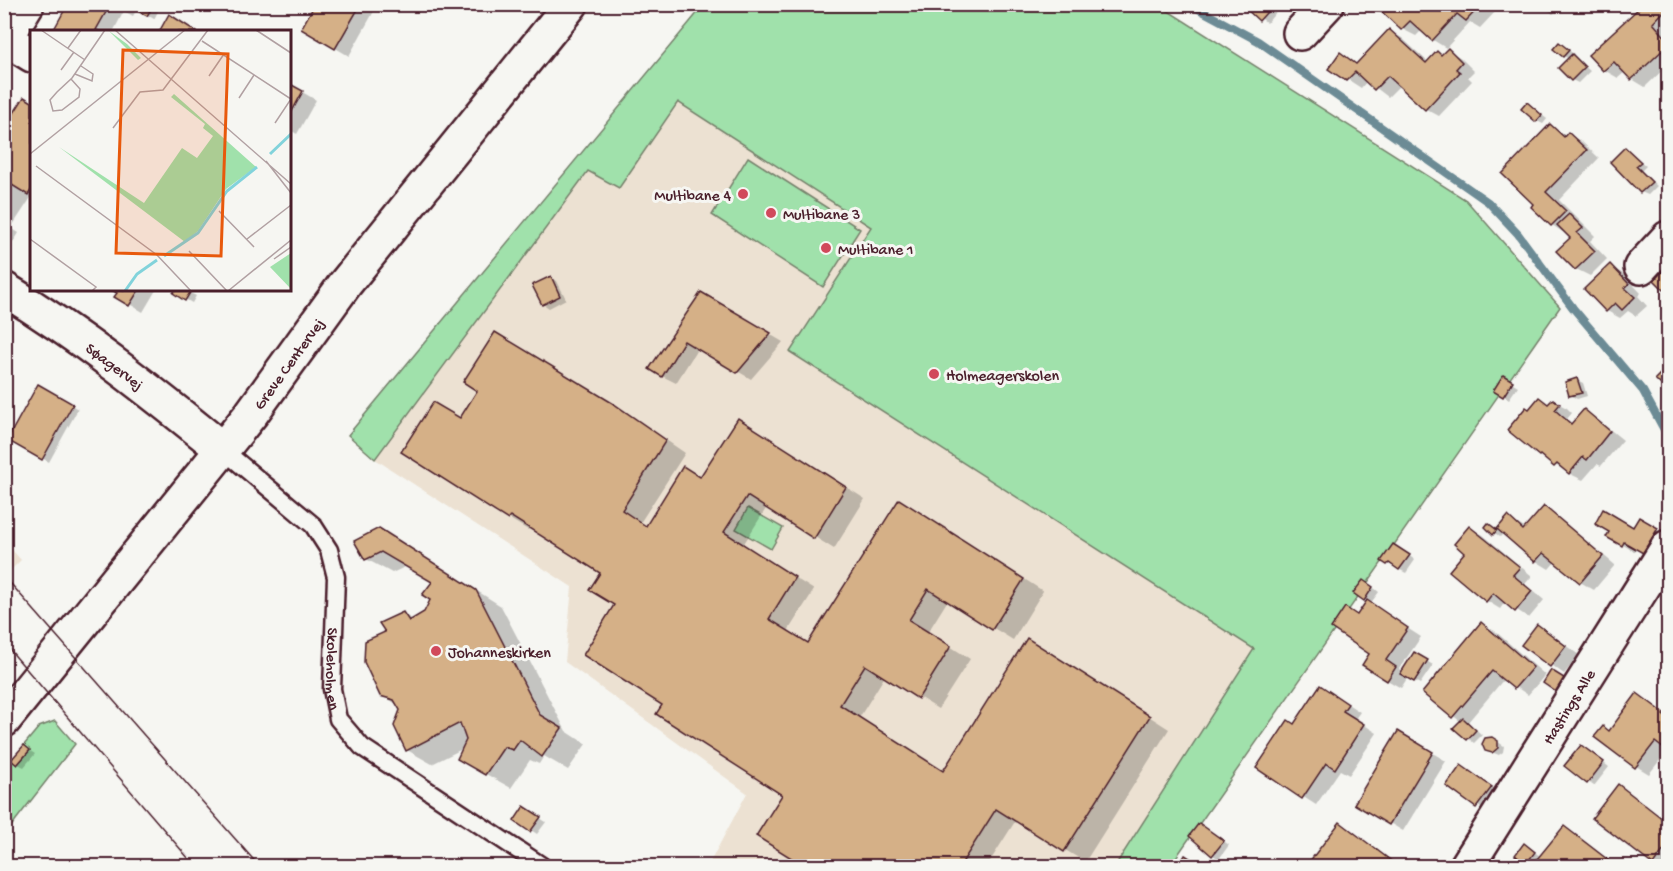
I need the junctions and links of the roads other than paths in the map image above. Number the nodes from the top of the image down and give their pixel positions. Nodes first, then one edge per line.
1 (27, 4) edge
2 (571, 4) edge
3 (1327, 4) edge
4 (1300, 33) dead end
5 (14, 45) edge
6 (1668, 238) edge
7 (1641, 267) dead end
8 (4, 289) edge
9 (222, 449) junction
10 (1668, 547) edge
11 (4, 720) edge
12 (542, 867) edge
13 (1467, 867) edge

1 - 5 street
2 - 9 street, Greve Centervej
3 - 4 street
6 - 7 street
8 - 9 street, Søagervej
9 - 11 street, Greve Centervej
9 - 12 lane, Skoleholmen
10 - 13 street, Hastings Alle

